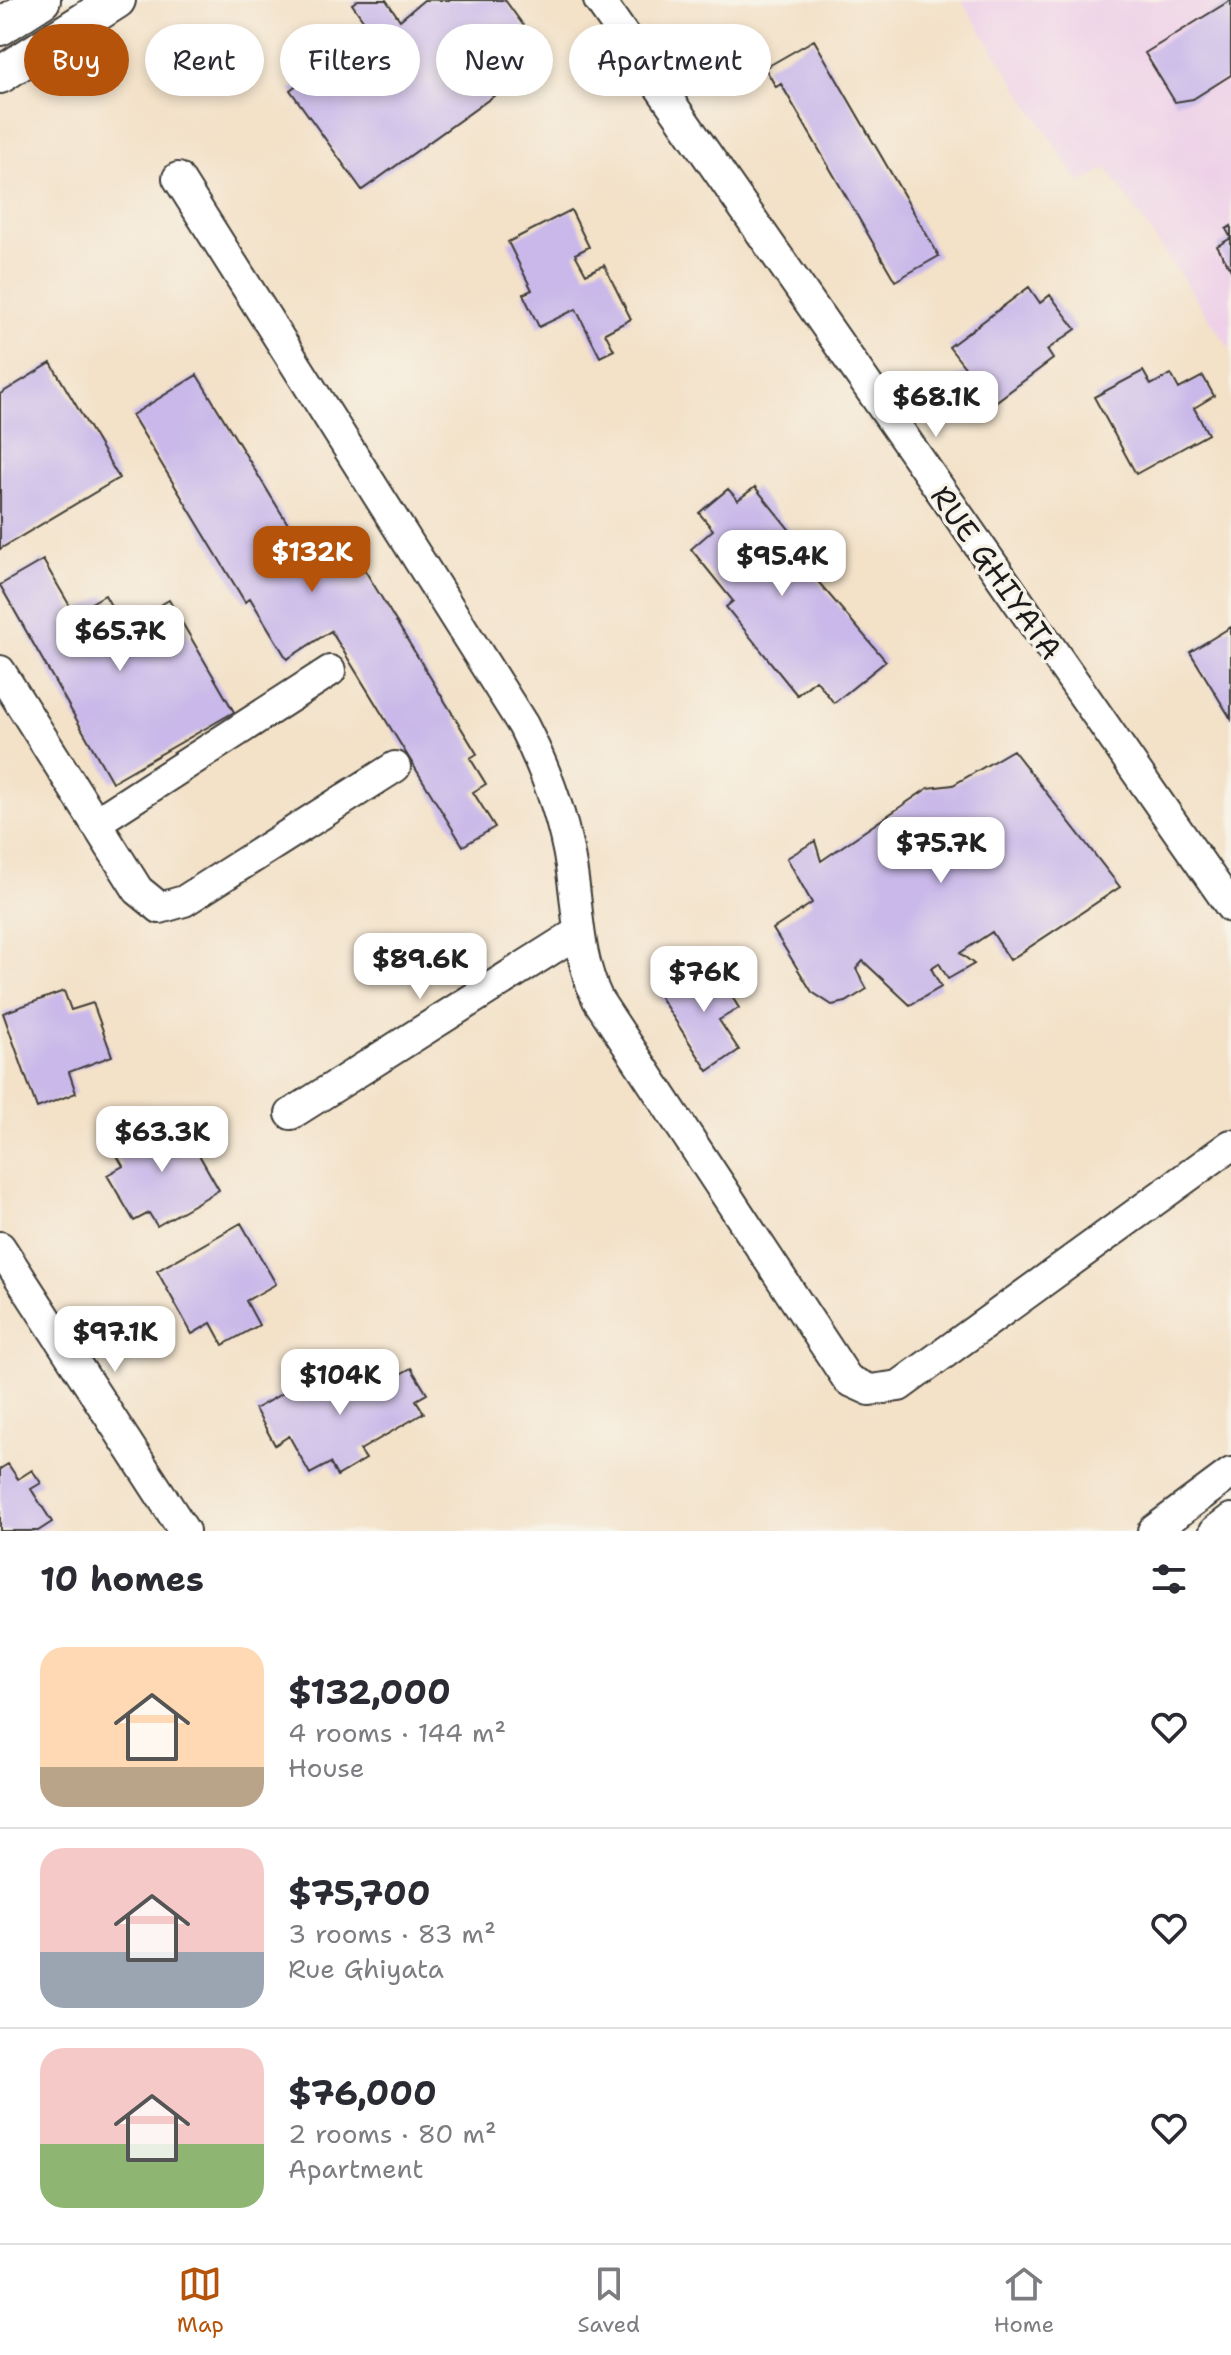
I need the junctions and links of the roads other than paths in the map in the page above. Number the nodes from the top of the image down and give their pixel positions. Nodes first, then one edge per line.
1 (42, 0) edge
2 (117, 0) edge
3 (599, 0) edge
4 (0, 27) edge
5 (0, 75) edge
6 (178, 178) dead end
7 (0, 671) edge
8 (330, 671) dead end
9 (395, 767) dead end
10 (95, 823) junction
11 (1231, 907) edge
12 (577, 933) junction
13 (291, 1114) dead end
14 (1231, 1145) edge
15 (0, 1247) edge
16 (1231, 1473) edge
17 (1231, 1519) edge
18 (184, 1531) edge
19 (1153, 1531) edge
20 (1215, 1531) edge

1 - 4 main road
2 - 5 main road
3 - 11 street, RUE GHIYATA
6 - 12 street
7 - 10 street
8 - 10 street
9 - 10 street
12 - 13 street
12 - 14 street
15 - 18 street
16 - 19 street
17 - 20 street

